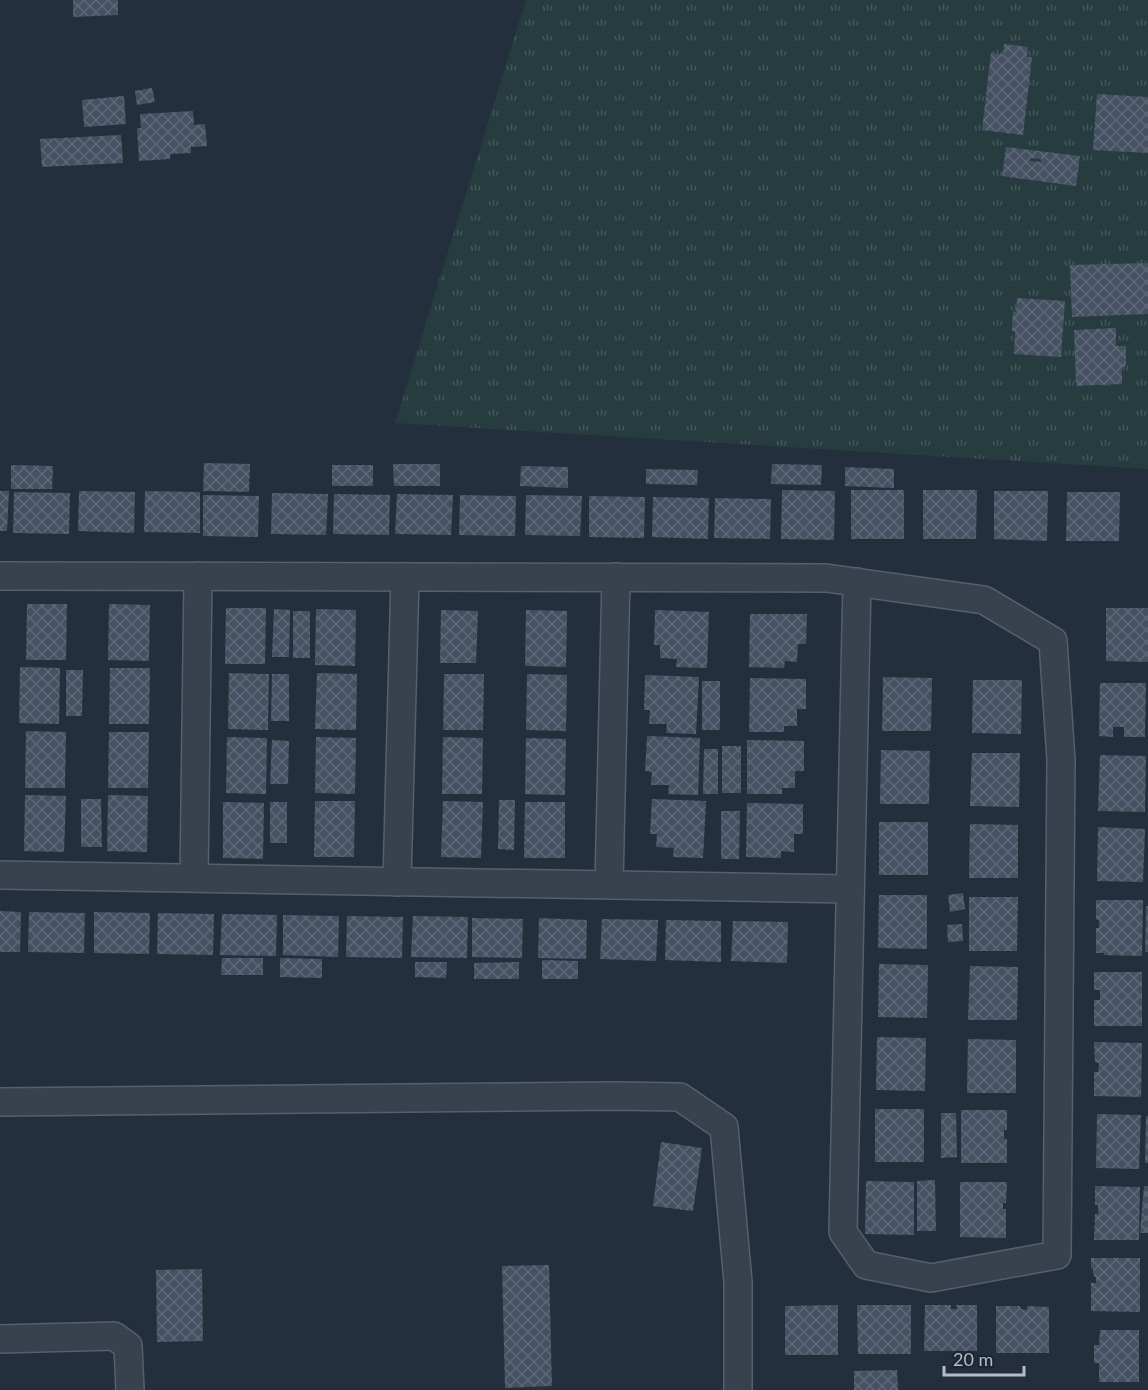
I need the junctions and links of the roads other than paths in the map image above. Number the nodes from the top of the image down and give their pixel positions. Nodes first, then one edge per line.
1 (0, 576) edge
2 (198, 576) junction
3 (405, 577) junction
4 (616, 577) junction
5 (856, 582) junction
6 (0, 875) edge
7 (194, 878) junction
8 (397, 882) junction
9 (609, 885) junction
10 (850, 890) junction
11 (0, 1102) edge
12 (0, 1339) edge
13 (130, 1390) edge
14 (738, 1390) edge

1 - 2 street
2 - 3 street
2 - 7 street
3 - 4 street
3 - 8 street
4 - 5 street
4 - 9 street
5 - 10 street
5 - 10 street
6 - 7 street
7 - 8 street
8 - 9 street
9 - 10 street
11 - 14 street
12 - 13 street

